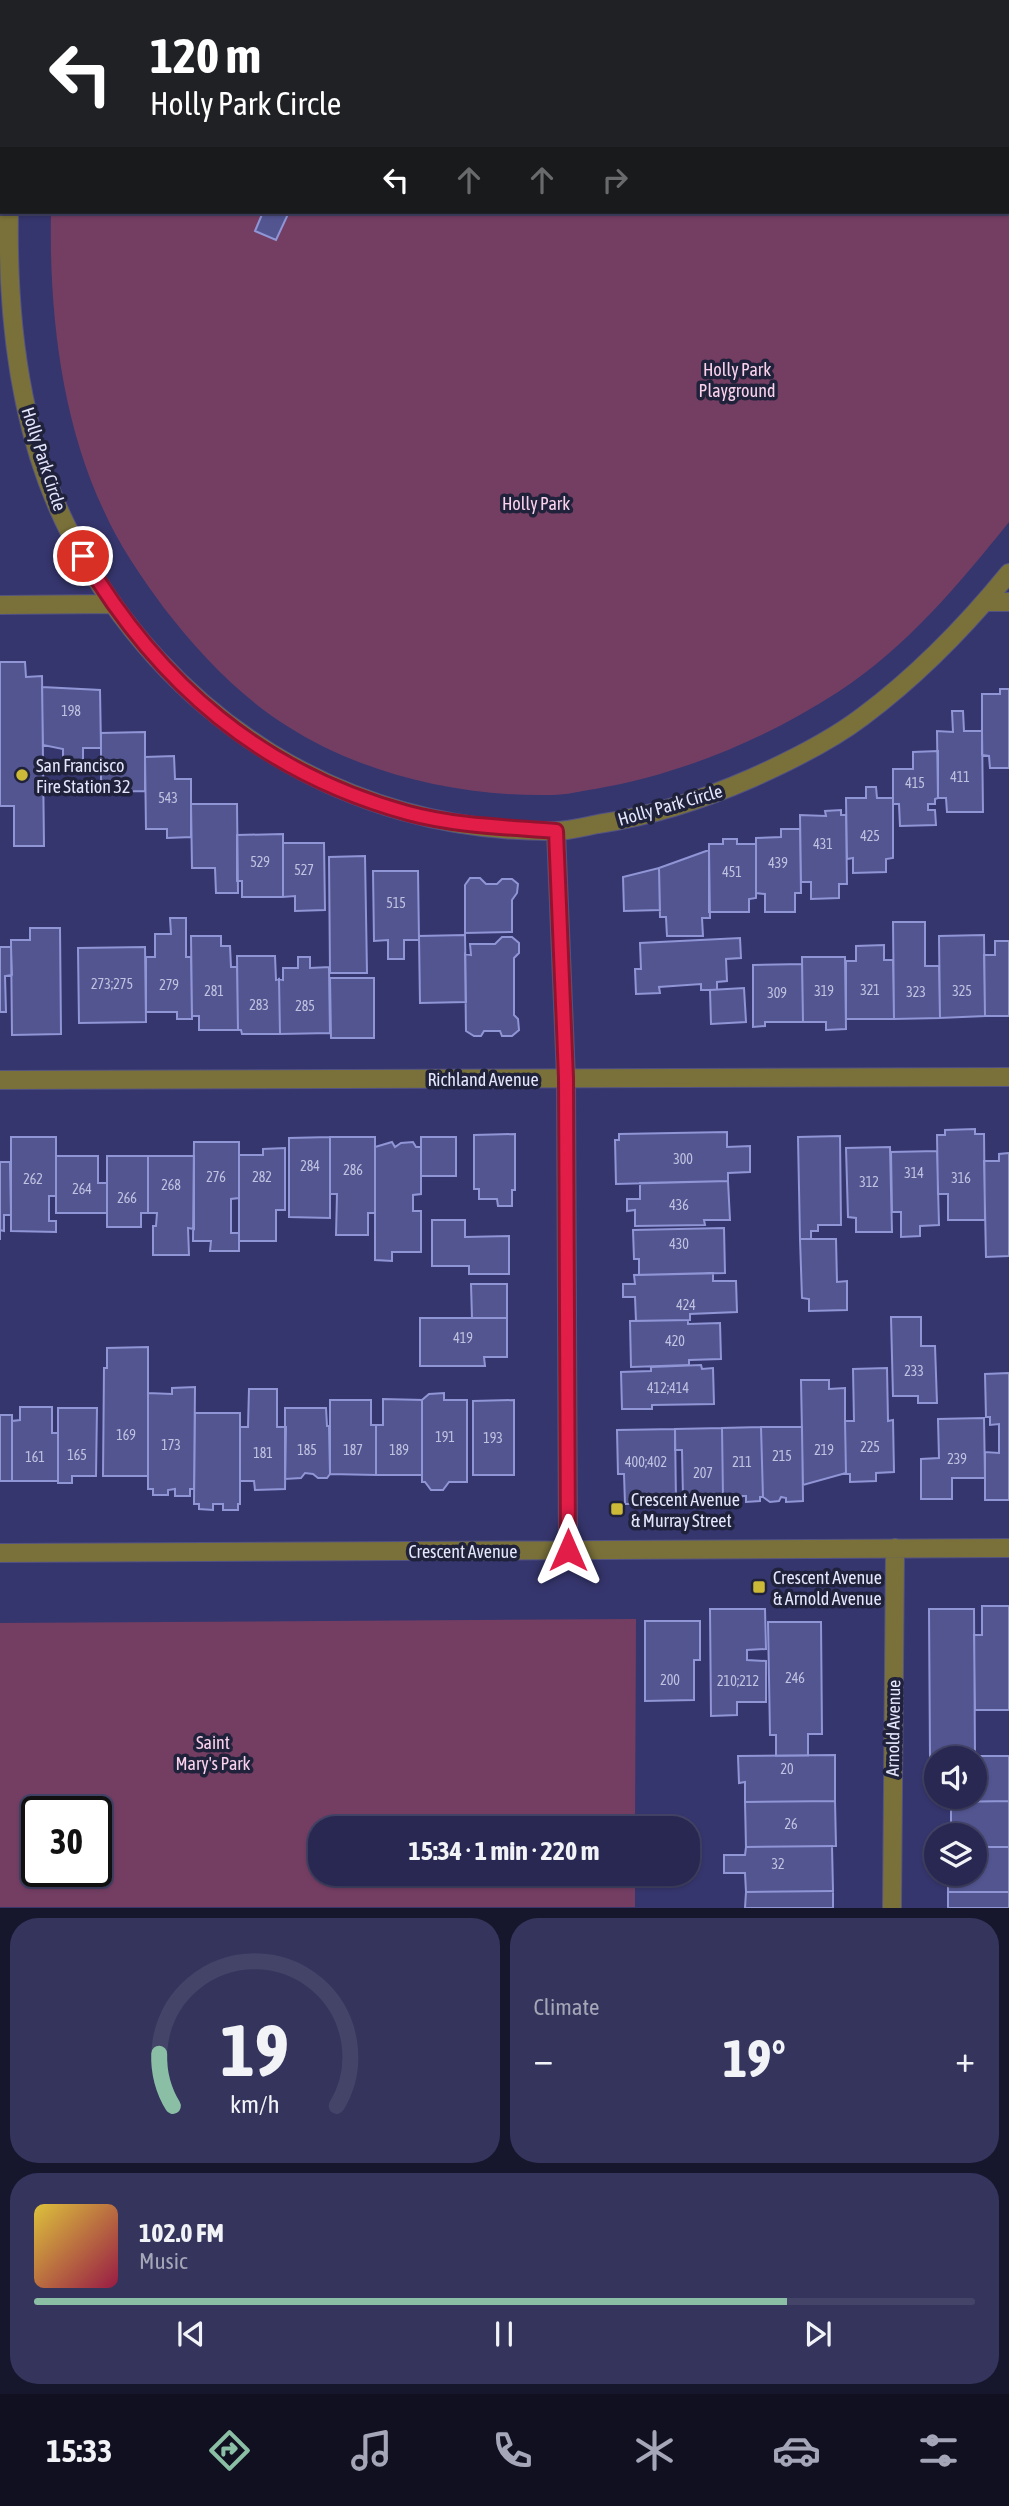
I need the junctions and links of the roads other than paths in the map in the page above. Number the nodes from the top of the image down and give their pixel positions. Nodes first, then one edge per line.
1 (9, 214) edge
2 (1009, 573) edge
3 (985, 602) junction
4 (1009, 602) edge
5 (111, 604) junction
6 (0, 605) edge
7 (556, 831) junction
8 (1009, 1077) edge
9 (566, 1078) junction
10 (0, 1080) edge
11 (895, 1548) junction
12 (1009, 1548) edge
13 (568, 1550) junction
14 (0, 1553) edge
15 (891, 1908) edge

1 - 5 street, Holly Park Circle
2 - 3 street, Holly Park Circle
3 - 4 street
3 - 7 street, Holly Park Circle
5 - 6 street
5 - 7 street, Holly Park Circle
7 - 9 street
8 - 9 street, Richland Avenue
9 - 10 street, Richland Avenue
9 - 13 street
11 - 12 street, Crescent Avenue
11 - 13 street, Crescent Avenue
11 - 15 street, Arnold Avenue
13 - 14 street, Crescent Avenue

